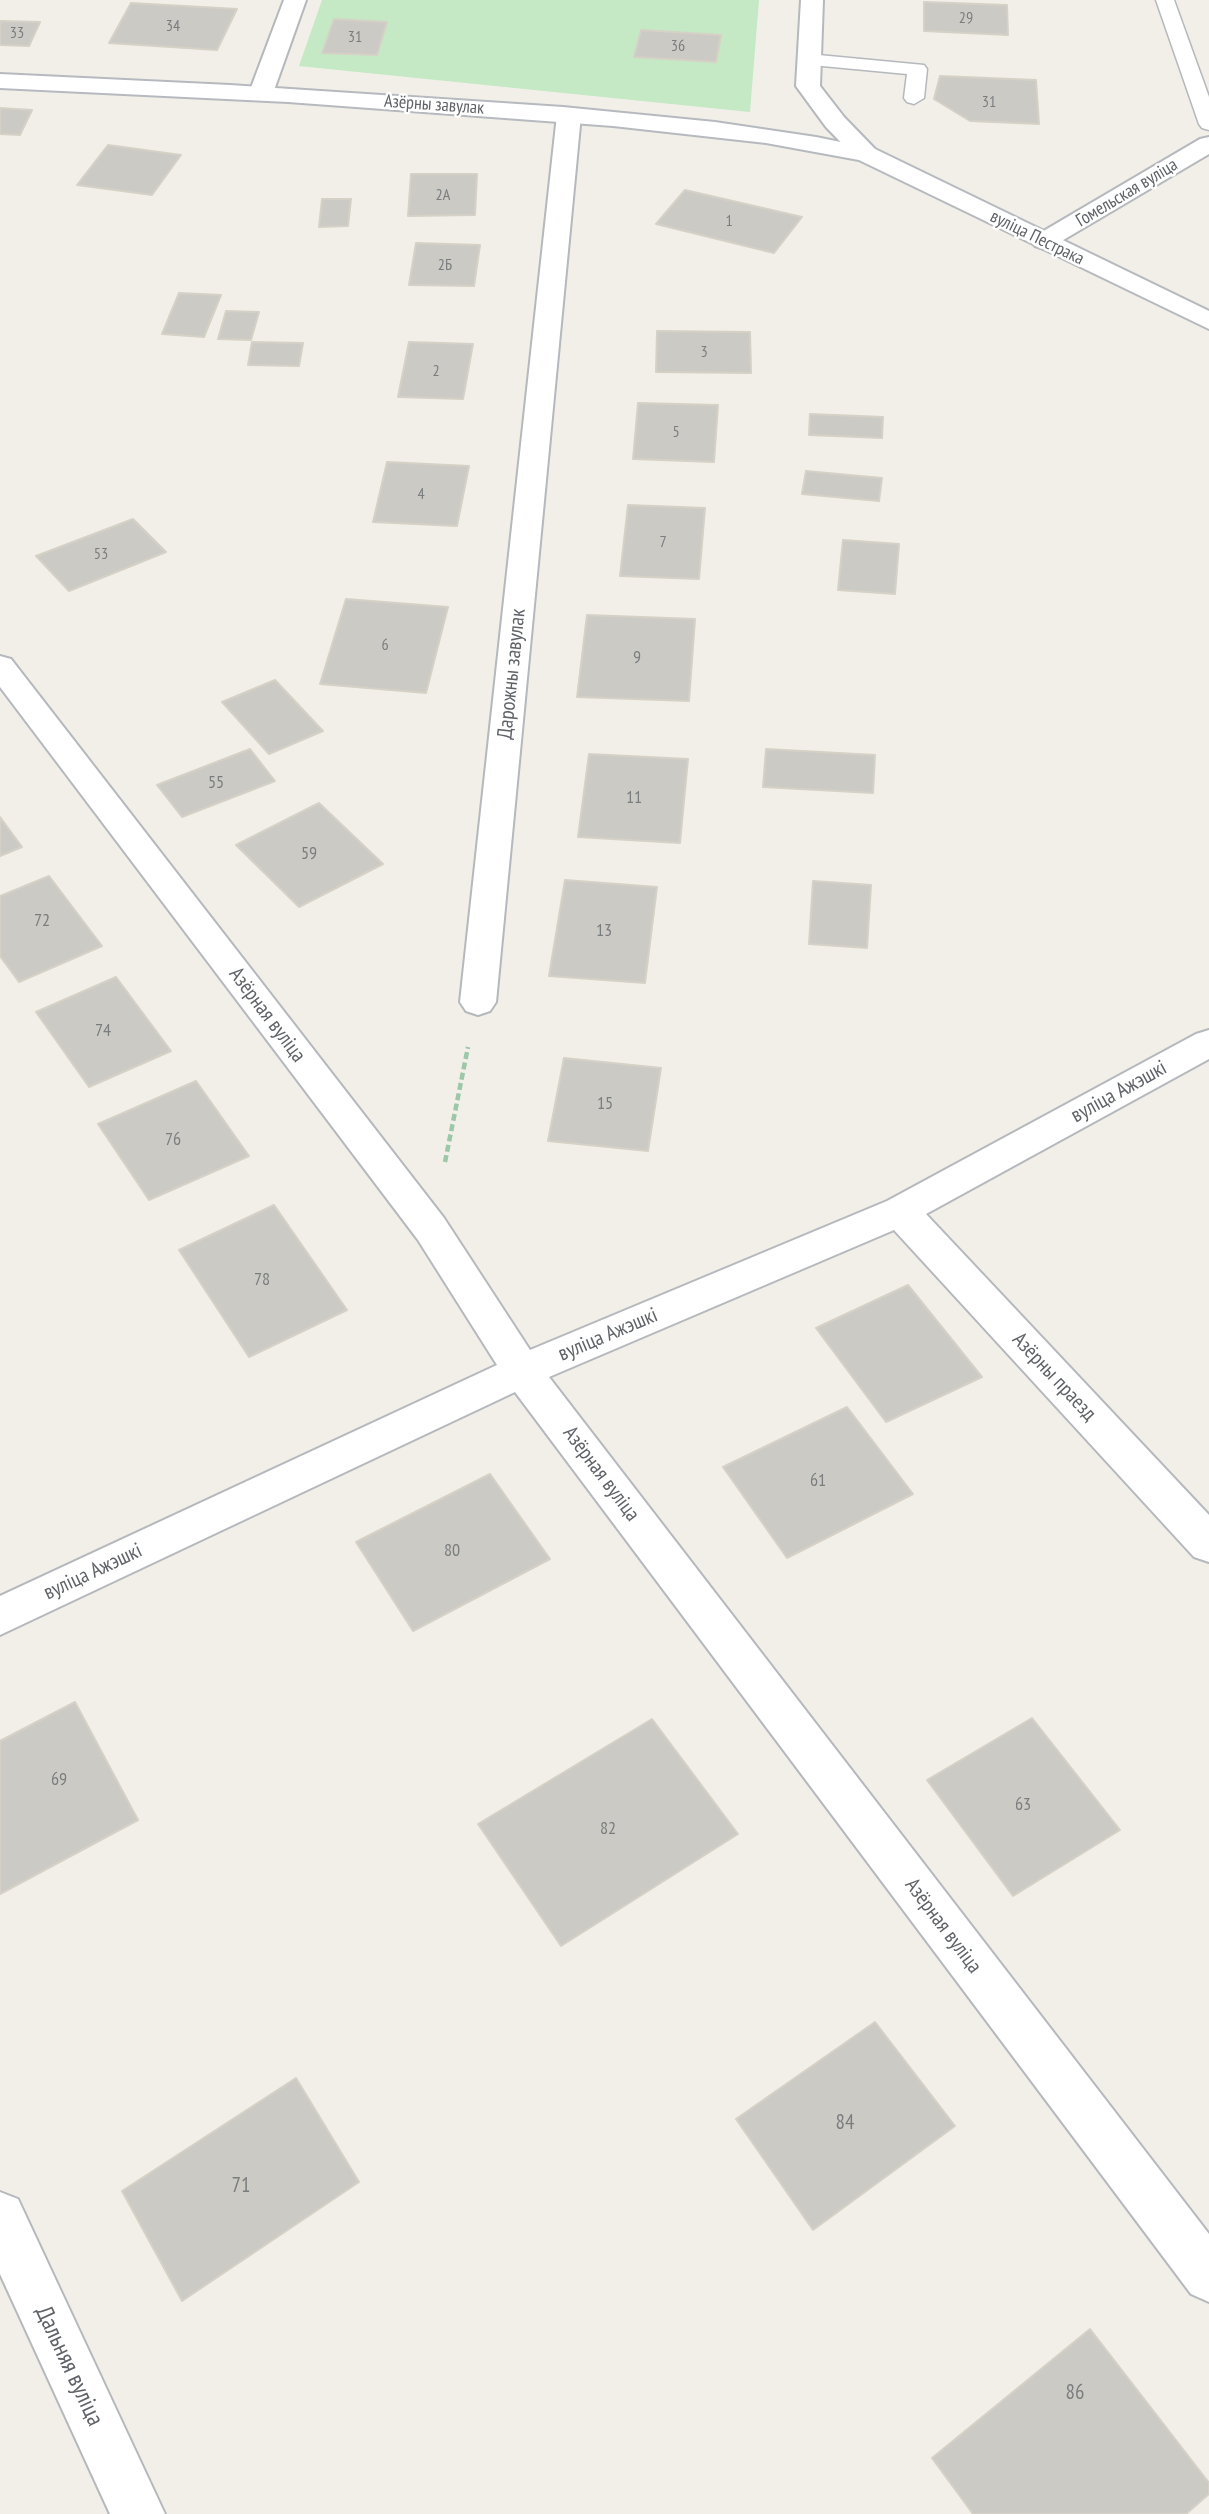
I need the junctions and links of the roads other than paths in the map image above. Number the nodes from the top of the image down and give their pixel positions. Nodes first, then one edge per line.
1 (295, 0) edge
2 (812, 0) edge
3 (1165, 0) edge
4 (808, 60) junction
5 (0, 81) edge
6 (261, 93) junction
7 (914, 98) dead end
8 (569, 115) junction
9 (1209, 124) edge
10 (1209, 144) edge
11 (866, 154) junction
12 (1044, 242) junction
13 (1209, 321) edge
14 (0, 666) edge
15 (478, 1002) road end
16 (1209, 1043) edge
17 (900, 1211) junction
18 (522, 1371) junction
19 (1209, 1544) edge
20 (0, 1616) edge
21 (0, 2217) edge
22 (1209, 2276) edge
23 (138, 2514) edge

1 - 6 street
2 - 4 street
3 - 9 lane
4 - 7 lane
4 - 11 street
5 - 6 street, Азёрны завулак
6 - 8 street, Азёрны завулак
8 - 11 street, Азёрны завулак
8 - 15 street, Дарожны завулак
10 - 12 street, Гомельская вуліца
11 - 12 street, вуліца Пестрака
12 - 13 street, вуліца Пестрака
14 - 18 street, Азёрная вуліца
16 - 17 street, вуліца Ажэшкі
17 - 18 street, вуліца Ажэшкі
17 - 19 street, Азёрны праезд
18 - 20 street, вуліца Ажэшкі
18 - 22 street, Азёрная вуліца
21 - 23 street, Дальняя вуліца

